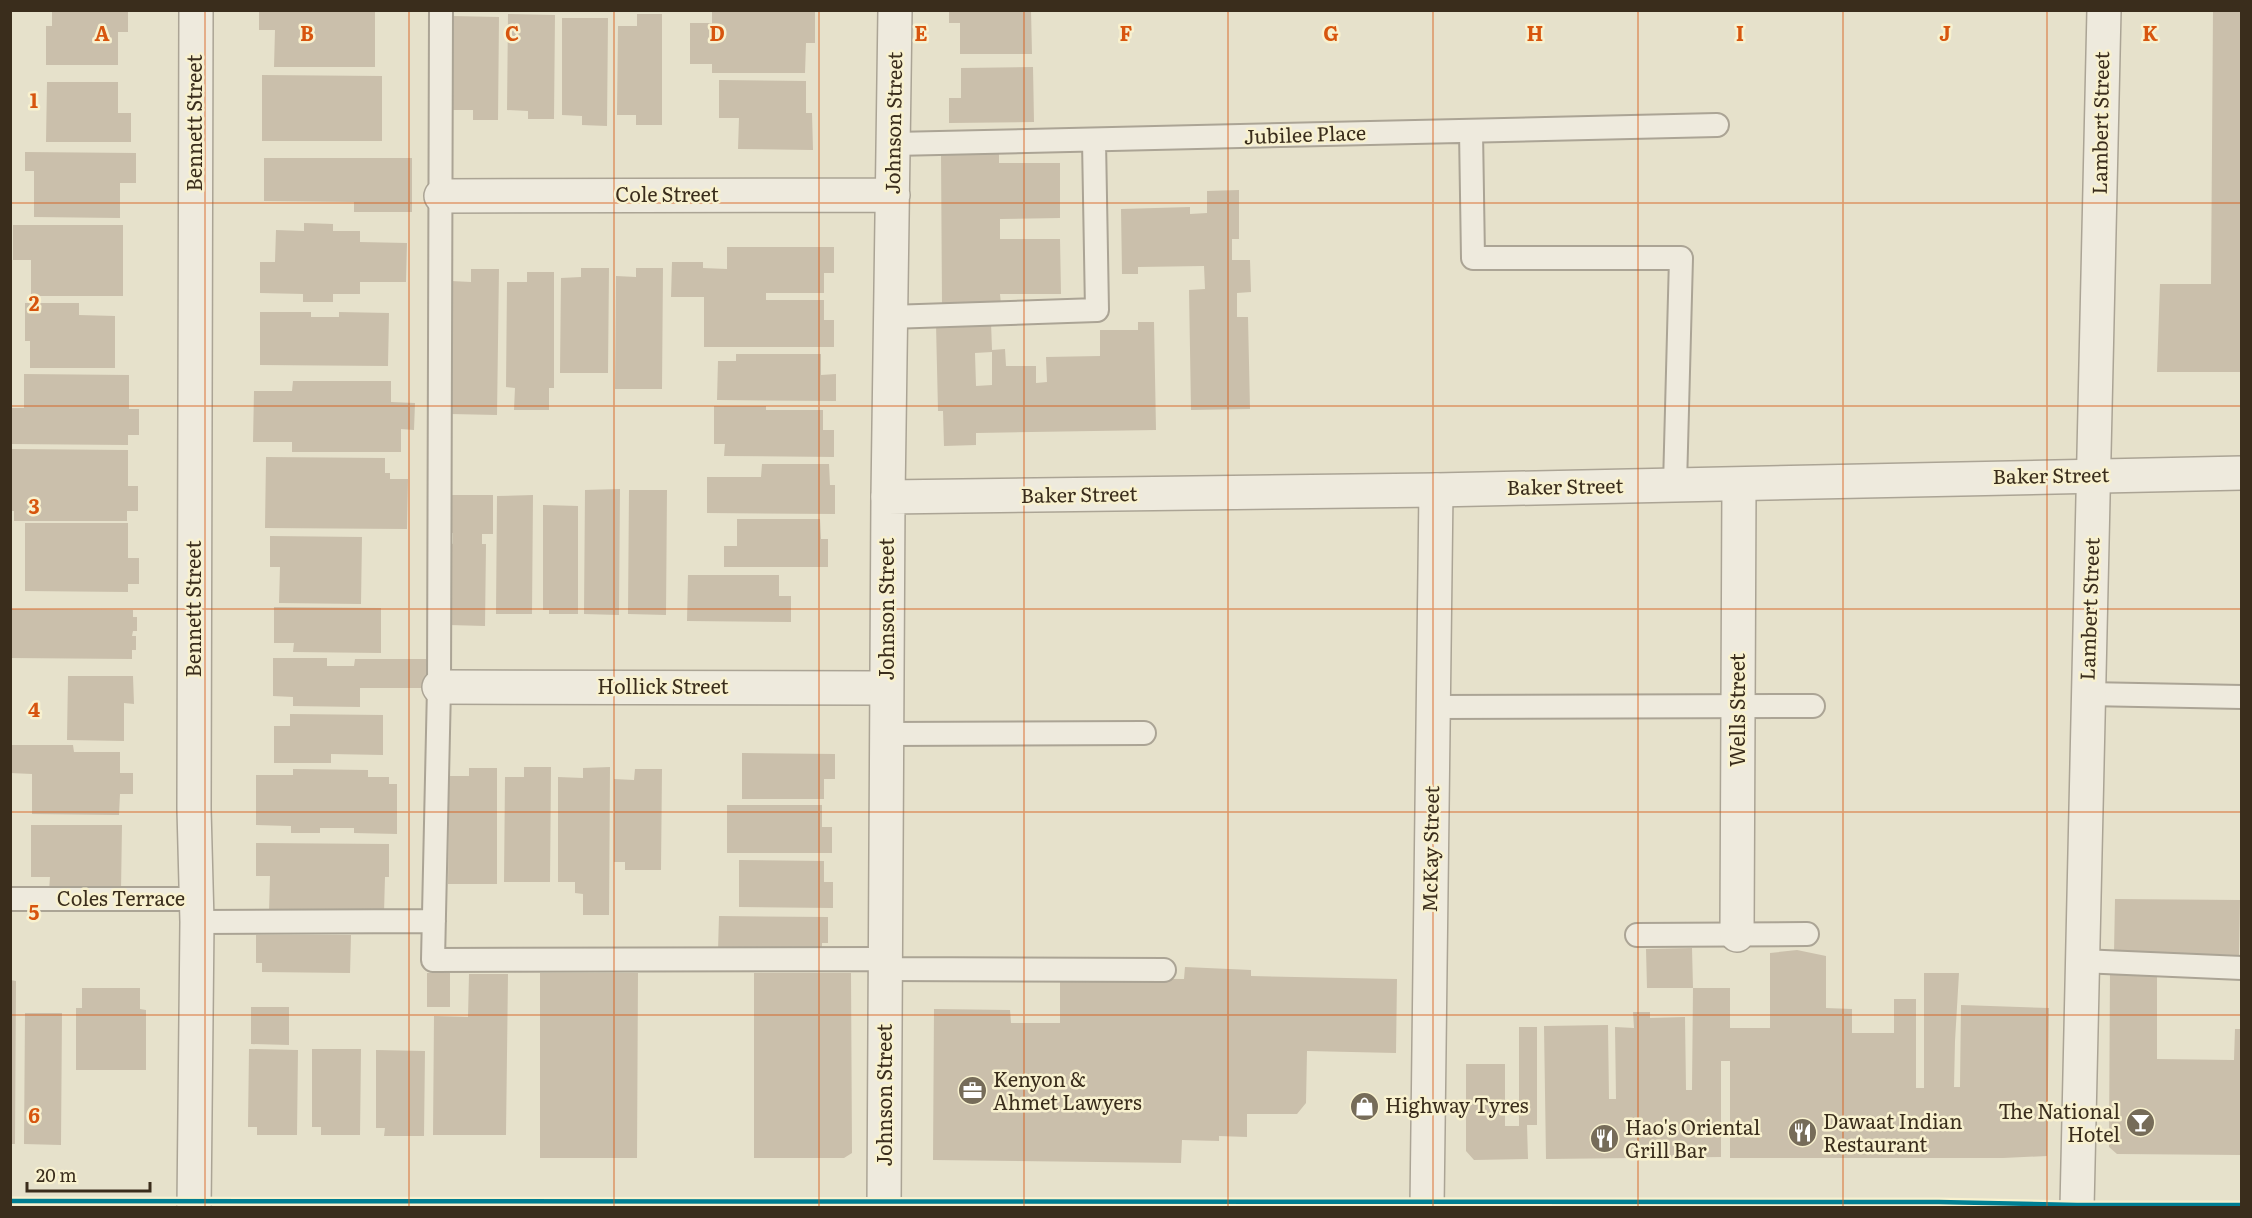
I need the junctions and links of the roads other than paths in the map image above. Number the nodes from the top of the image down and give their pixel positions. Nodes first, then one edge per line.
1 (196, 10) edge
2 (441, 10) edge
3 (895, 10) edge
4 (2104, 10) edge
5 (1717, 125) dead end
6 (1471, 131) junction
7 (1094, 141) junction
8 (894, 144) junction
9 (893, 195) junction
10 (441, 196) junction
11 (889, 317) junction
12 (2241, 473) edge
13 (2094, 475) junction
14 (1675, 485) junction
15 (1739, 485) junction
16 (1436, 490) junction
17 (888, 497) junction
18 (439, 687) junction
19 (886, 688) junction
20 (2087, 694) junction
21 (2241, 697) edge
22 (1737, 706) junction
23 (1813, 706) dead end
24 (1433, 707) junction
25 (886, 734) junction
26 (1144, 734) dead end
27 (10, 899) edge
28 (196, 910) junction
29 (434, 921) junction
30 (1807, 934) dead end
31 (1637, 935) dead end
32 (1737, 935) junction
33 (2082, 961) junction
34 (885, 964) junction
35 (2241, 968) edge
36 (1164, 970) dead end
37 (194, 1208) edge
38 (884, 1208) edge
39 (1427, 1208) edge
40 (2077, 1208) edge

1 - 28 street, Bennett Street
2 - 10 lane
3 - 8 street, Johnson Street
4 - 13 street, Lambert Street
5 - 6 lane, Jubilee Place
6 - 7 lane, Jubilee Place
6 - 14 lane
7 - 8 lane, Jubilee Place
7 - 11 lane
8 - 9 street, Johnson Street
9 - 10 street, Cole Street
9 - 11 street, Johnson Street
10 - 18 lane
11 - 17 street, Johnson Street
12 - 13 street, Baker Street
13 - 15 street, Baker Street
13 - 20 street, Lambert Street
14 - 15 street, Baker Street
14 - 16 street, Baker Street
15 - 22 street, Wells Street
16 - 17 street, Baker Street
16 - 24 street, McKay Street
17 - 19 street, Johnson Street
18 - 19 street, Hollick Street
18 - 29 lane
19 - 25 street, Johnson Street
20 - 21 lane
20 - 33 street, Lambert Street
22 - 23 lane
22 - 24 lane
22 - 32 street, Wells Street
24 - 39 street, McKay Street
25 - 26 lane
25 - 34 street, Johnson Street
27 - 28 lane, Coles Terrace
28 - 29 lane, Coles Terrace
28 - 37 street, Bennett Street
29 - 34 lane
30 - 32 lane
31 - 32 lane
33 - 35 lane
33 - 40 street, Lambert Street
34 - 36 lane
34 - 38 street, Johnson Street

